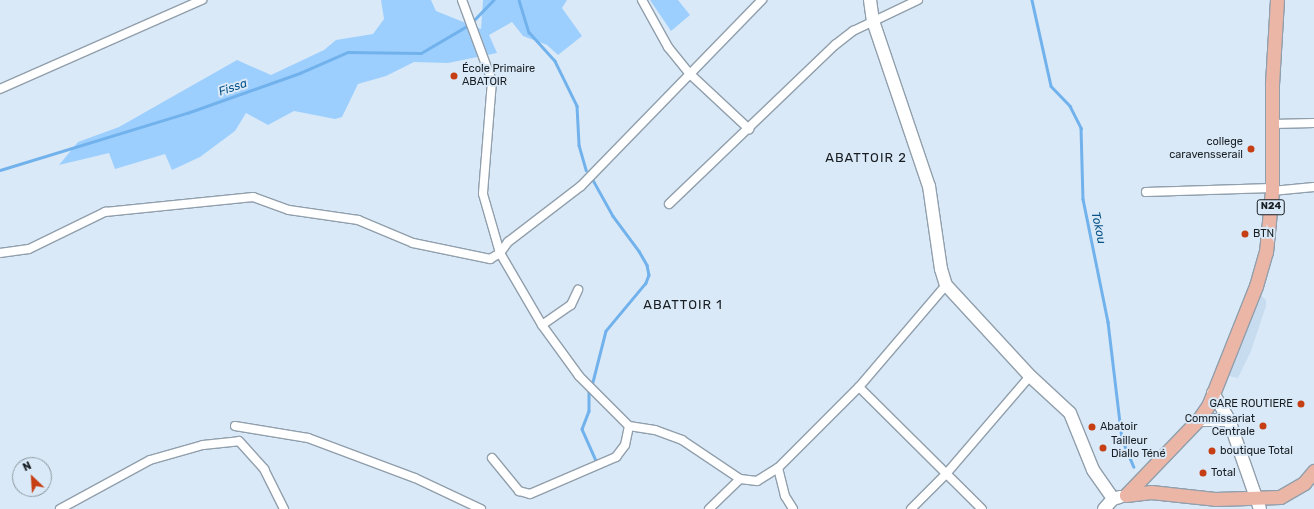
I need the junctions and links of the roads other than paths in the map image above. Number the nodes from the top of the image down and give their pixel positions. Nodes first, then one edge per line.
1 (202, 0) edge
2 (462, 0) edge
3 (642, 0) edge
4 (762, 0) edge
5 (870, 0) edge
6 (918, 0) edge
7 (1277, 0) edge
8 (873, 22) junction
9 (690, 74) junction
10 (0, 89) edge
11 (1314, 123) edge
12 (1273, 124) junction
13 (749, 129) junction
14 (1314, 187) edge
15 (1272, 190) junction
16 (1146, 192) dead end
17 (669, 204) dead end
18 (0, 253) edge
19 (500, 253) junction
20 (946, 285) junction
21 (578, 290) dead end
22 (542, 325) junction
23 (1030, 376) junction
24 (859, 387) junction
25 (1211, 398) junction
26 (1198, 420) junction
27 (1229, 420) junction
28 (235, 426) dead end
29 (629, 426) junction
30 (492, 458) dead end
31 (778, 468) junction
32 (1314, 471) edge
33 (946, 474) junction
34 (740, 479) junction
35 (1126, 495) junction
36 (1113, 499) junction
37 (1258, 504) edge
38 (60, 509) edge
39 (284, 509) edge
40 (481, 509) edge
41 (709, 509) edge
42 (793, 509) edge
43 (911, 509) edge
44 (982, 509) edge
45 (1104, 509) edge

1 - 10 street
2 - 19 street
3 - 9 street
4 - 9 street
5 - 8 street
6 - 8 street
7 - 12 main road, N24
8 - 13 street
8 - 20 street
9 - 13 street
9 - 19 street
11 - 12 street
12 - 15 main road, N24
13 - 17 street
14 - 15 street
15 - 16 street
15 - 25 main road, N24
18 - 19 street
19 - 22 street
20 - 23 street
20 - 24 street
21 - 22 street
22 - 29 street
23 - 33 street
23 - 36 street
24 - 31 street
24 - 33 street
25 - 26 main road, N24
25 - 27 street
26 - 27 street
26 - 35 main road, N24
27 - 37 street
28 - 40 street
29 - 30 street
29 - 34 street
31 - 34 street
31 - 42 street
32 - 37 main road
33 - 43 street
33 - 44 street
34 - 41 street
35 - 36 street
35 - 37 main road
36 - 45 street
38 - 39 street

